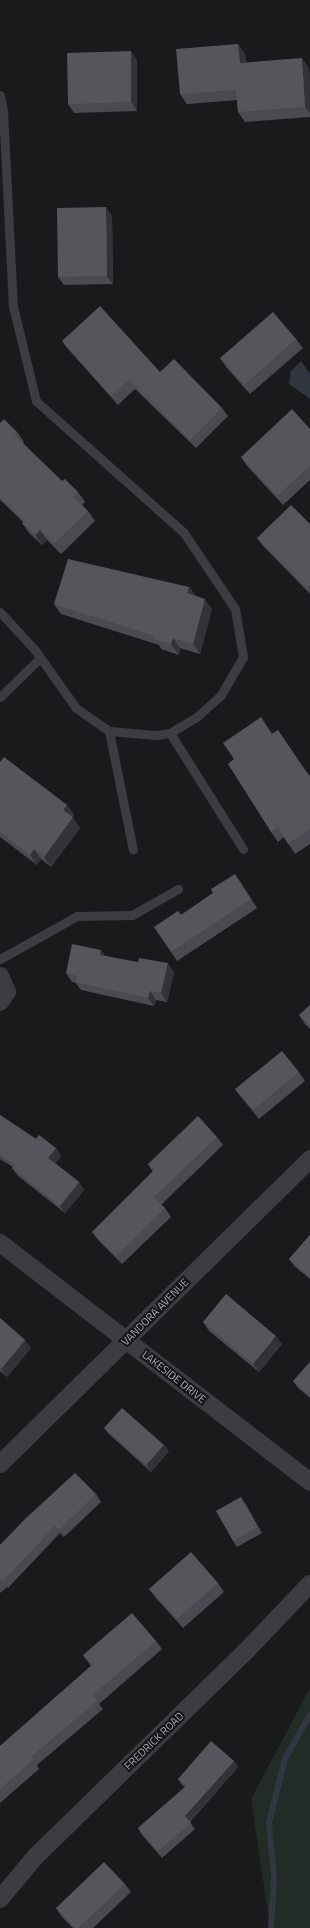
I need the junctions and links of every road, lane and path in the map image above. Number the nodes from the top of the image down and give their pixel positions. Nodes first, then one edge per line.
1 (0, 95) edge
2 (0, 612) edge
3 (40, 658) junction
4 (0, 697) edge
5 (109, 731) junction
6 (170, 733) junction
7 (244, 849) dead end
8 (133, 850) dead end
9 (178, 889) dead end
10 (0, 959) edge
11 (0, 976) edge
12 (0, 1002) edge
13 (310, 1159) edge
14 (0, 1243) edge
15 (126, 1340) junction
16 (0, 1464) edge
17 (310, 1482) edge
18 (310, 1584) edge
19 (0, 1899) edge

1 - 6 lane
2 - 3 lane
3 - 4 lane
3 - 5 lane
5 - 6 lane
5 - 8 lane
6 - 7 lane
9 - 10 lane
11 - 12 street
13 - 15 street, VANDORA AVENUE
14 - 15 street, LAKESIDE DRIVE
15 - 16 street, VANDORA AVENUE
15 - 17 street, LAKESIDE DRIVE
18 - 19 street, FREDRICK ROAD

